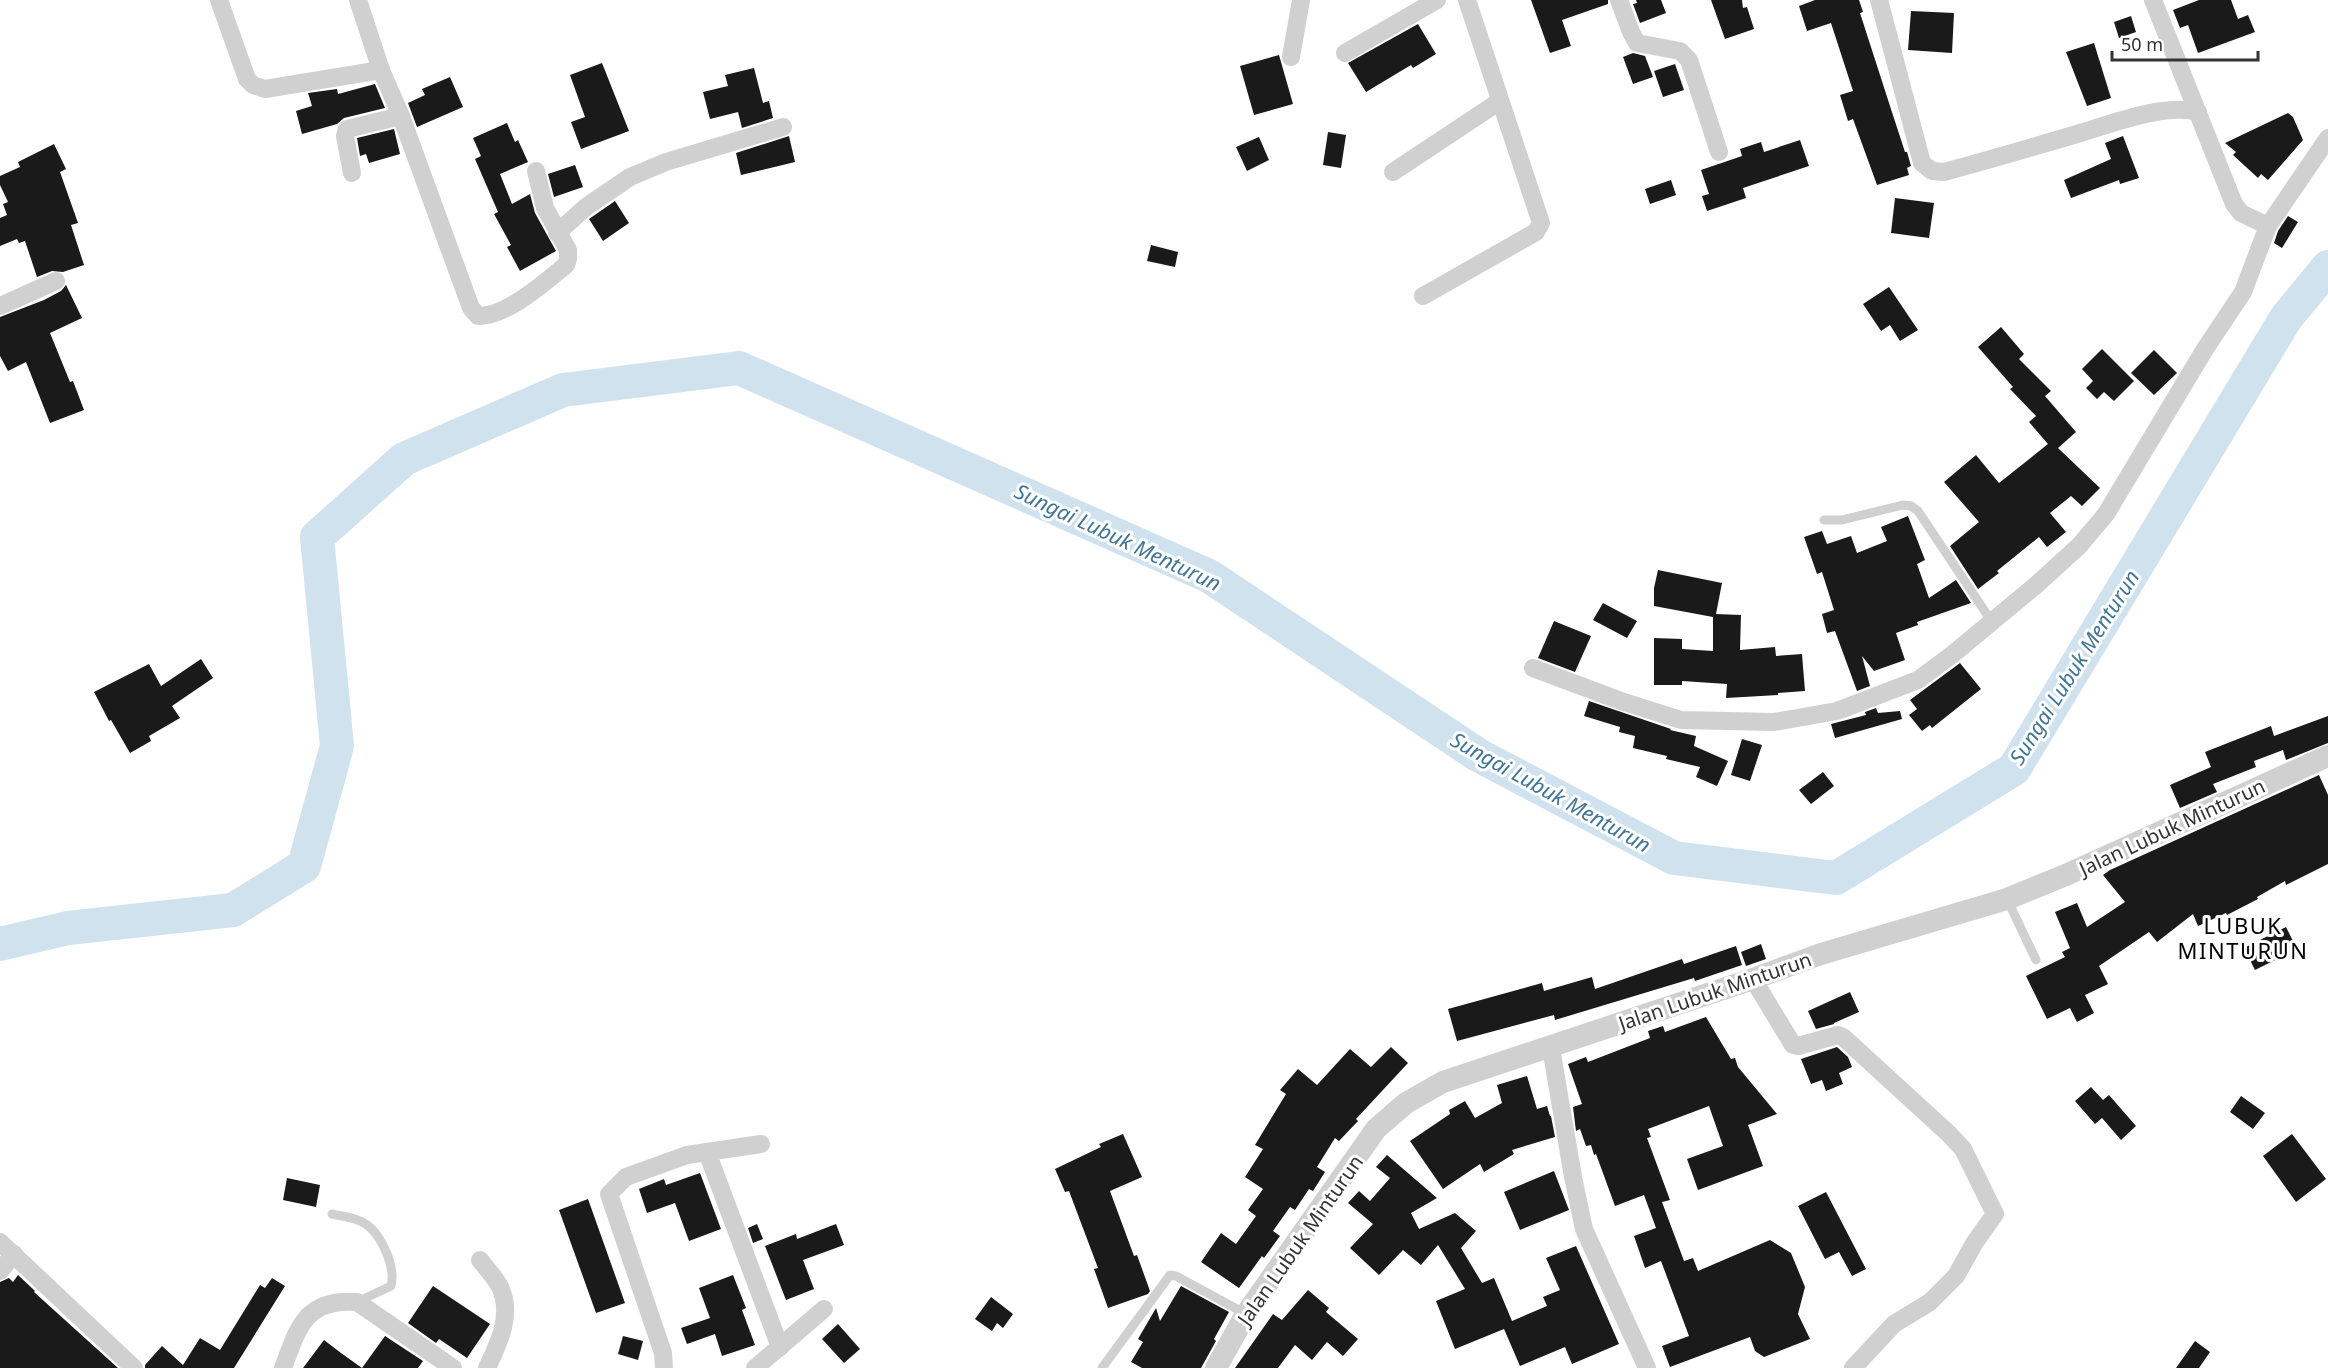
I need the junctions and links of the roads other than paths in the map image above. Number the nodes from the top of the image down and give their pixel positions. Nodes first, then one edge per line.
1 (219, 0) edge
2 (358, 0) edge
3 (1301, 0) edge
4 (1437, 0) edge
5 (1467, 0) edge
6 (1619, 0) edge
7 (1879, 0) edge
8 (2153, 0) edge
9 (1345, 53) dead end
10 (1291, 57) dead end
11 (381, 70) junction
12 (1500, 101) junction
13 (2198, 112) junction
14 (401, 116) junction
15 (783, 128) dead end
16 (2328, 138) edge
17 (1719, 152) dead end
18 (536, 171) dead end
19 (1393, 172) dead end
20 (352, 173) dead end
21 (2268, 225) junction
22 (557, 233) junction
23 (56, 281) dead end
24 (1423, 296) dead end
25 (0, 306) edge
26 (1824, 520) dead end
27 (1992, 622) junction
28 (1533, 668) dead end
29 (2328, 756) edge
30 (2007, 899) junction
31 (2036, 960) dead end
32 (1753, 979) junction
33 (1551, 1048) junction
34 (761, 1144) dead end
35 (707, 1152) junction
36 (332, 1214) dead end
37 (0, 1242) edge
38 (14, 1254) junction
39 (480, 1260) dead end
40 (0, 1271) edge
41 (357, 1302) junction
42 (824, 1309) dead end
43 (1246, 1314) junction
44 (780, 1347) junction
45 (1219, 1366) edge
46 (134, 1368) edge
47 (283, 1368) edge
48 (453, 1368) edge
49 (487, 1368) edge
50 (664, 1368) edge
51 (755, 1368) edge
52 (1102, 1368) edge
53 (1647, 1368) edge
54 (1853, 1368) edge

1 - 11 street
2 - 11 street
3 - 10 street
4 - 9 street
5 - 12 street
6 - 17 street
7 - 13 street
8 - 13 street
11 - 14 street
12 - 19 street
12 - 24 street
13 - 21 street
14 - 20 street
14 - 22 street
15 - 22 street
16 - 21 street
18 - 22 street
21 - 27 street
23 - 25 street
26 - 27 lane
27 - 28 street
29 - 30 street, Jalan Lubuk Minturun
30 - 31 lane
30 - 32 street, Jalan Lubuk Minturun
32 - 33 street, Jalan Lubuk Minturun
32 - 54 street
33 - 43 street, Jalan Lubuk Minturun
33 - 53 street
34 - 35 street
35 - 44 street
35 - 50 street
36 - 41 lane
37 - 38 street
38 - 40 street
38 - 46 street
39 - 49 street
41 - 47 street
41 - 48 street
42 - 44 street
43 - 45 street, Jalan Lubuk Minturun
43 - 52 lane
44 - 51 street

